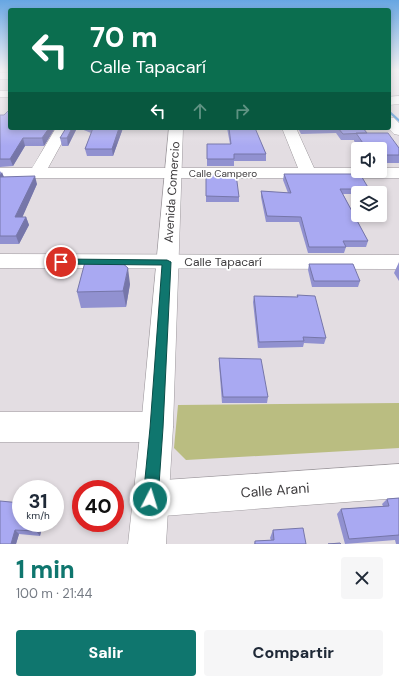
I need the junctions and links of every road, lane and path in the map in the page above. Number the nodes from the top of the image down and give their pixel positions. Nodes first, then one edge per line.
1 (391, 123) edge
2 (62, 130) edge
3 (176, 130) edge
4 (290, 130) edge
5 (399, 131) edge
6 (0, 173) edge
7 (37, 173) junction
8 (173, 173) junction
9 (308, 173) junction
10 (399, 173) edge
11 (0, 262) edge
12 (167, 262) junction
13 (399, 262) edge
14 (0, 427) edge
15 (157, 428) junction
16 (399, 482) edge
17 (150, 499) junction
18 (146, 544) edge

1 - 5 street
2 - 7 street
3 - 8 street, Avenida Comercio
4 - 9 street
6 - 7 street, Calle Campero
7 - 8 street, Calle Campero
8 - 9 street, Calle Campero
8 - 12 street, Avenida Comercio
9 - 10 street, Calle Campero
11 - 12 street, Calle Tapacarí
12 - 13 street, Calle Tapacarí
12 - 15 street, Avenida Comercio
14 - 15 street
15 - 17 street, Avenida Comercio
16 - 17 street, Calle Arani
17 - 18 street, Avenida Comercio

